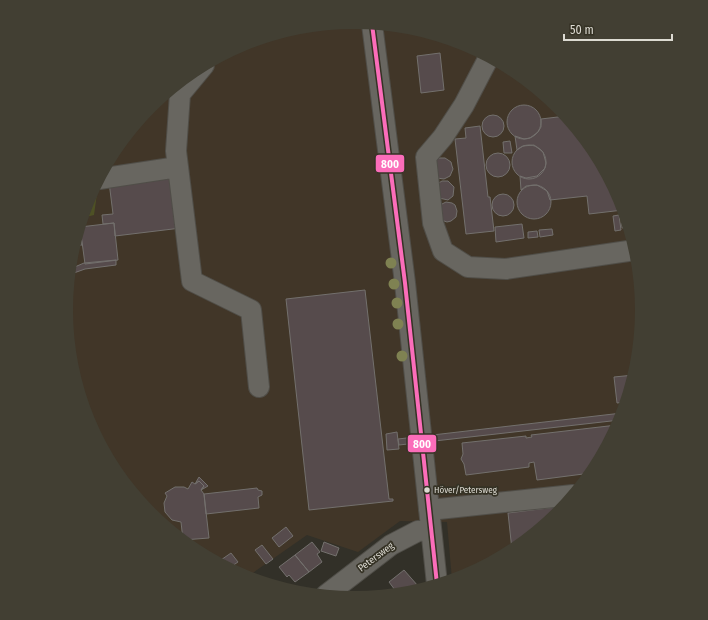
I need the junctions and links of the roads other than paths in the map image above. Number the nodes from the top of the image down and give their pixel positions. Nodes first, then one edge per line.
1 (373, 30) edge
2 (486, 63) edge
3 (190, 82) edge
4 (178, 167) junction
5 (106, 178) edge
6 (629, 251) edge
7 (259, 387) dead end
8 (564, 496) edge
9 (428, 510) junction
10 (431, 530) junction
11 (436, 578) edge
12 (333, 590) edge

1 - 9 street
2 - 6 street
3 - 4 street
4 - 5 street
4 - 7 street
8 - 9 street
9 - 10 street
10 - 11 street
10 - 12 street, Petersweg

